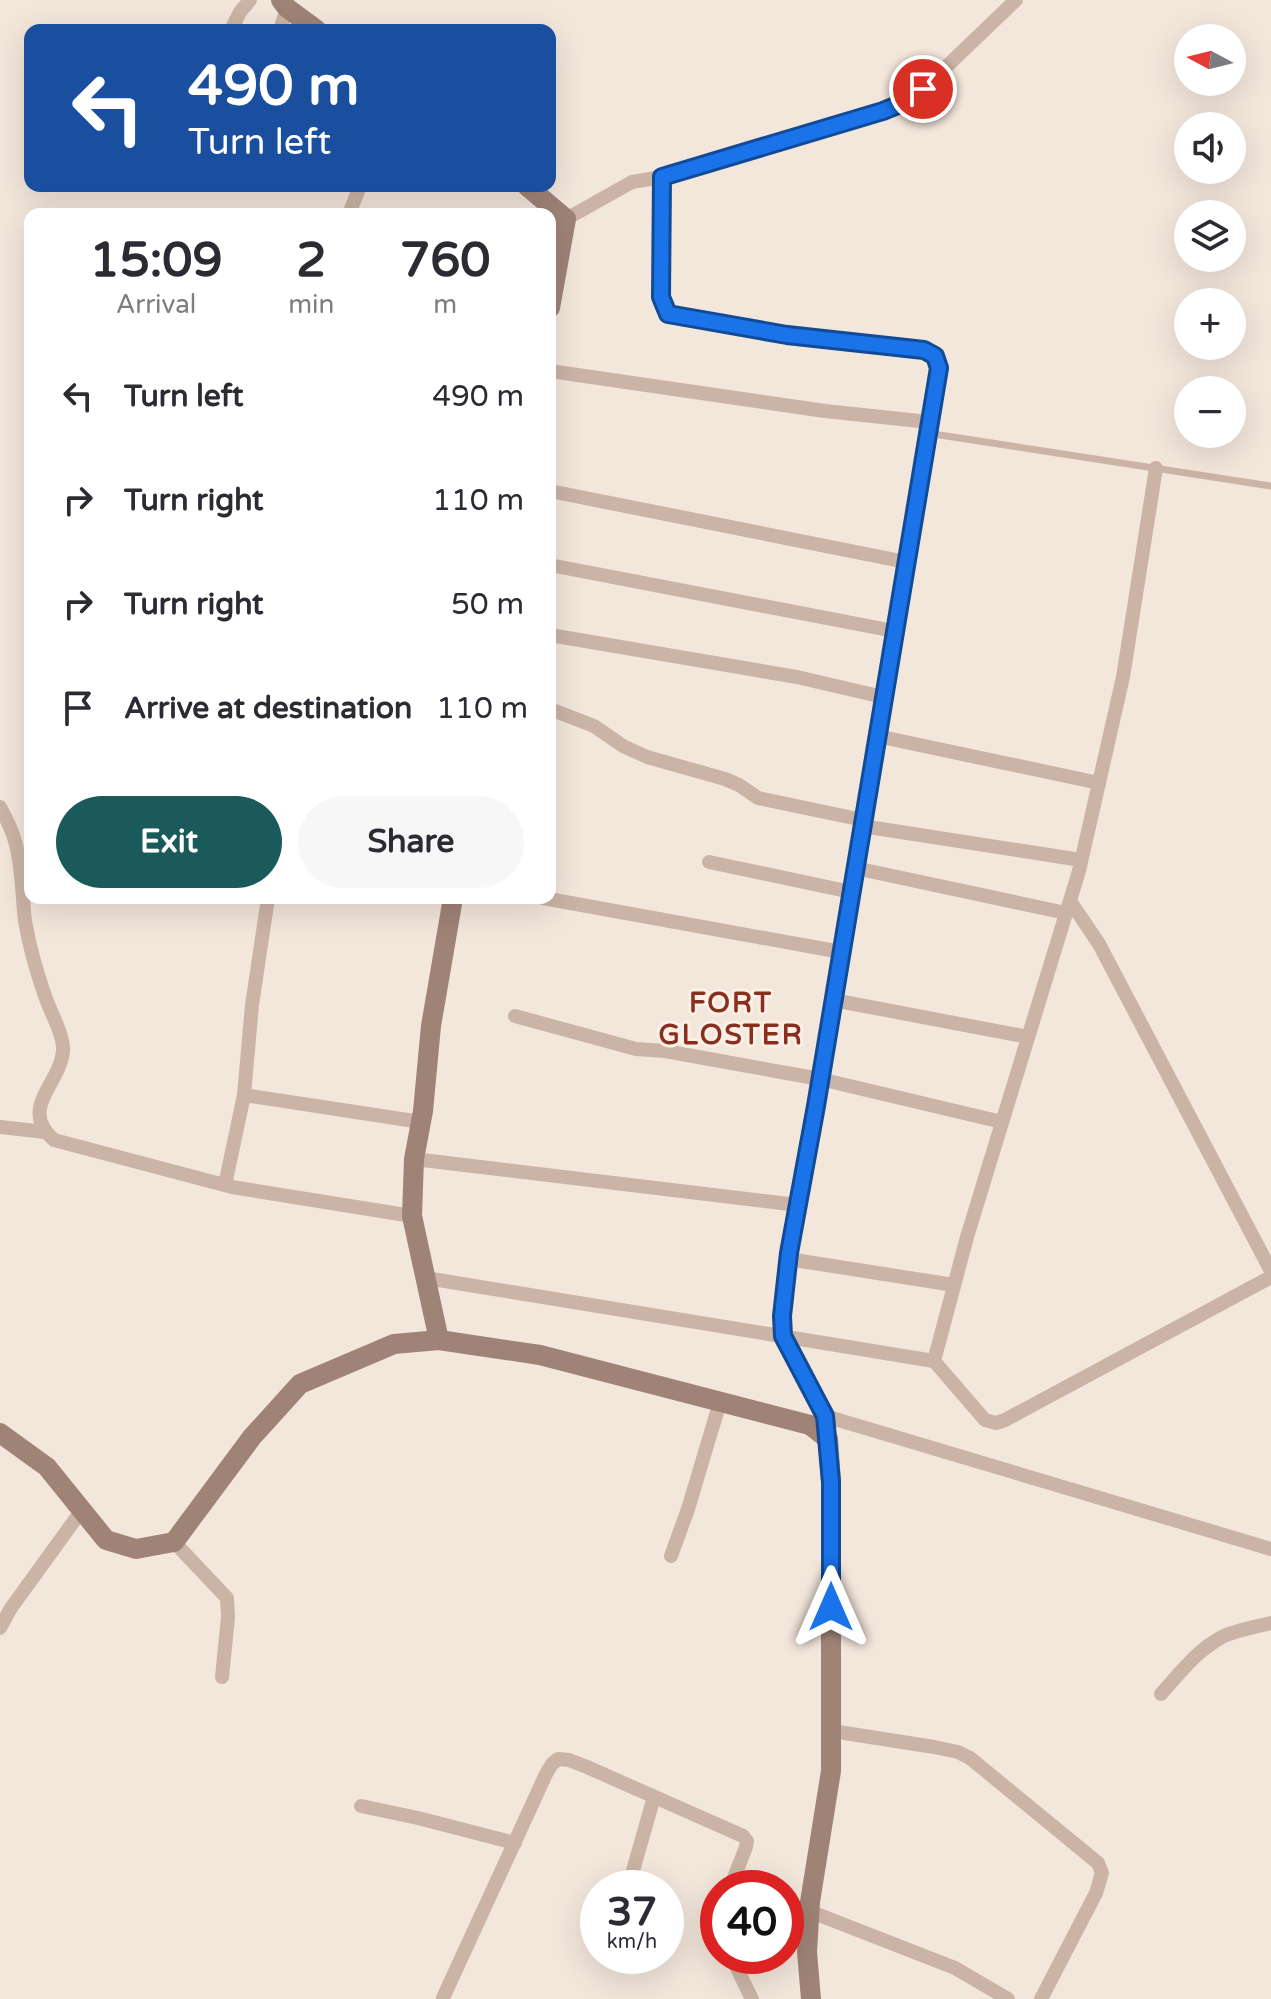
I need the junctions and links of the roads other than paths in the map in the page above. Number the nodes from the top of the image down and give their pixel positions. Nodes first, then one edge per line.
1 (250, 0) edge
2 (1016, 0) edge
3 (284, 4) edge
4 (234, 24) edge
5 (281, 24) edge
6 (309, 24) edge
7 (662, 177) junction
8 (534, 192) edge
9 (553, 208) edge
10 (556, 211) edge
11 (566, 219) junction
12 (556, 275) edge
13 (556, 372) edge
14 (928, 428) junction
15 (1156, 468) junction
16 (1271, 486) edge
17 (556, 492) edge
18 (906, 562) junction
19 (556, 566) edge
20 (894, 631) junction
21 (556, 636) edge
22 (883, 697) junction
23 (556, 711) edge
24 (877, 736) junction
25 (1099, 783) junction
26 (0, 807) edge
27 (862, 823) junction
28 (0, 848) edge
29 (17, 851) junction
30 (1081, 860) junction
31 (709, 862) dead end
32 (855, 868) junction
33 (851, 892) junction
34 (556, 900) edge
35 (267, 904) edge
36 (452, 904) edge
37 (1068, 907) junction
38 (841, 952) junction
39 (833, 1000) junction
40 (515, 1016) dead end
41 (1028, 1037) junction
42 (820, 1079) junction
43 (244, 1095) junction
44 (421, 1122) junction
45 (1002, 1122) junction
46 (0, 1127) edge
47 (45, 1132) junction
48 (414, 1159) junction
49 (225, 1185) junction
50 (798, 1205) junction
51 (412, 1216) junction
52 (788, 1259) junction
53 (1271, 1271) edge
54 (1271, 1277) edge
55 (426, 1278) junction
56 (954, 1285) junction
57 (783, 1336) junction
58 (439, 1340) junction
59 (934, 1361) junction
60 (720, 1402) junction
61 (825, 1416) junction
62 (0, 1433) edge
63 (828, 1439) junction
64 (82, 1510) junction
65 (174, 1542) junction
66 (1271, 1549) edge
67 (671, 1556) dead end
68 (1271, 1623) edge
69 (0, 1628) edge
70 (222, 1677) dead end
71 (1161, 1694) dead end
72 (832, 1731) junction
73 (654, 1797) junction
74 (361, 1806) dead end
75 (515, 1843) junction
76 (633, 1870) edge
77 (737, 1870) edge
78 (809, 1911) junction
79 (740, 1974) edge
80 (443, 1998) edge
81 (752, 1999) edge
82 (811, 1999) edge
83 (1008, 1999) edge
84 (1041, 1999) edge

1 - 4 street
2 - 7 street
3 - 5 street
3 - 6 street
7 - 11 street
7 - 14 street
8 - 9 street
10 - 11 street
11 - 12 street
13 - 14 street
14 - 15 lane
14 - 18 street
15 - 16 lane
15 - 25 street
17 - 18 street
18 - 20 street
19 - 20 street
20 - 22 street
21 - 22 street
22 - 24 street
23 - 27 street
24 - 25 street
24 - 27 street
25 - 30 street
26 - 29 street
27 - 30 street
27 - 32 street
28 - 29 street
29 - 47 street
30 - 37 street
31 - 33 street
32 - 33 street
32 - 37 street
33 - 38 street
34 - 38 street
35 - 43 street
36 - 44 street
37 - 41 street
37 - 53 street
38 - 39 street
39 - 41 street
39 - 42 street
40 - 42 street
41 - 45 street
42 - 45 street
42 - 50 street
43 - 44 street
43 - 49 street
44 - 48 street
45 - 56 street
46 - 47 street
47 - 49 street
48 - 50 street
48 - 51 street
49 - 51 street
50 - 52 street
51 - 55 street
52 - 56 street
52 - 57 street
54 - 59 street
55 - 57 street
55 - 58 street
56 - 59 street
57 - 59 street
57 - 61 street
58 - 60 street
58 - 65 street
60 - 63 street
60 - 67 street
61 - 63 street
61 - 66 street
62 - 64 street
63 - 72 street
64 - 65 street
64 - 69 street
65 - 70 street
68 - 71 street
72 - 78 street
72 - 84 street
73 - 75 street
73 - 76 street
73 - 77 street
74 - 75 street
75 - 80 street
78 - 82 street
78 - 83 street
79 - 81 street

